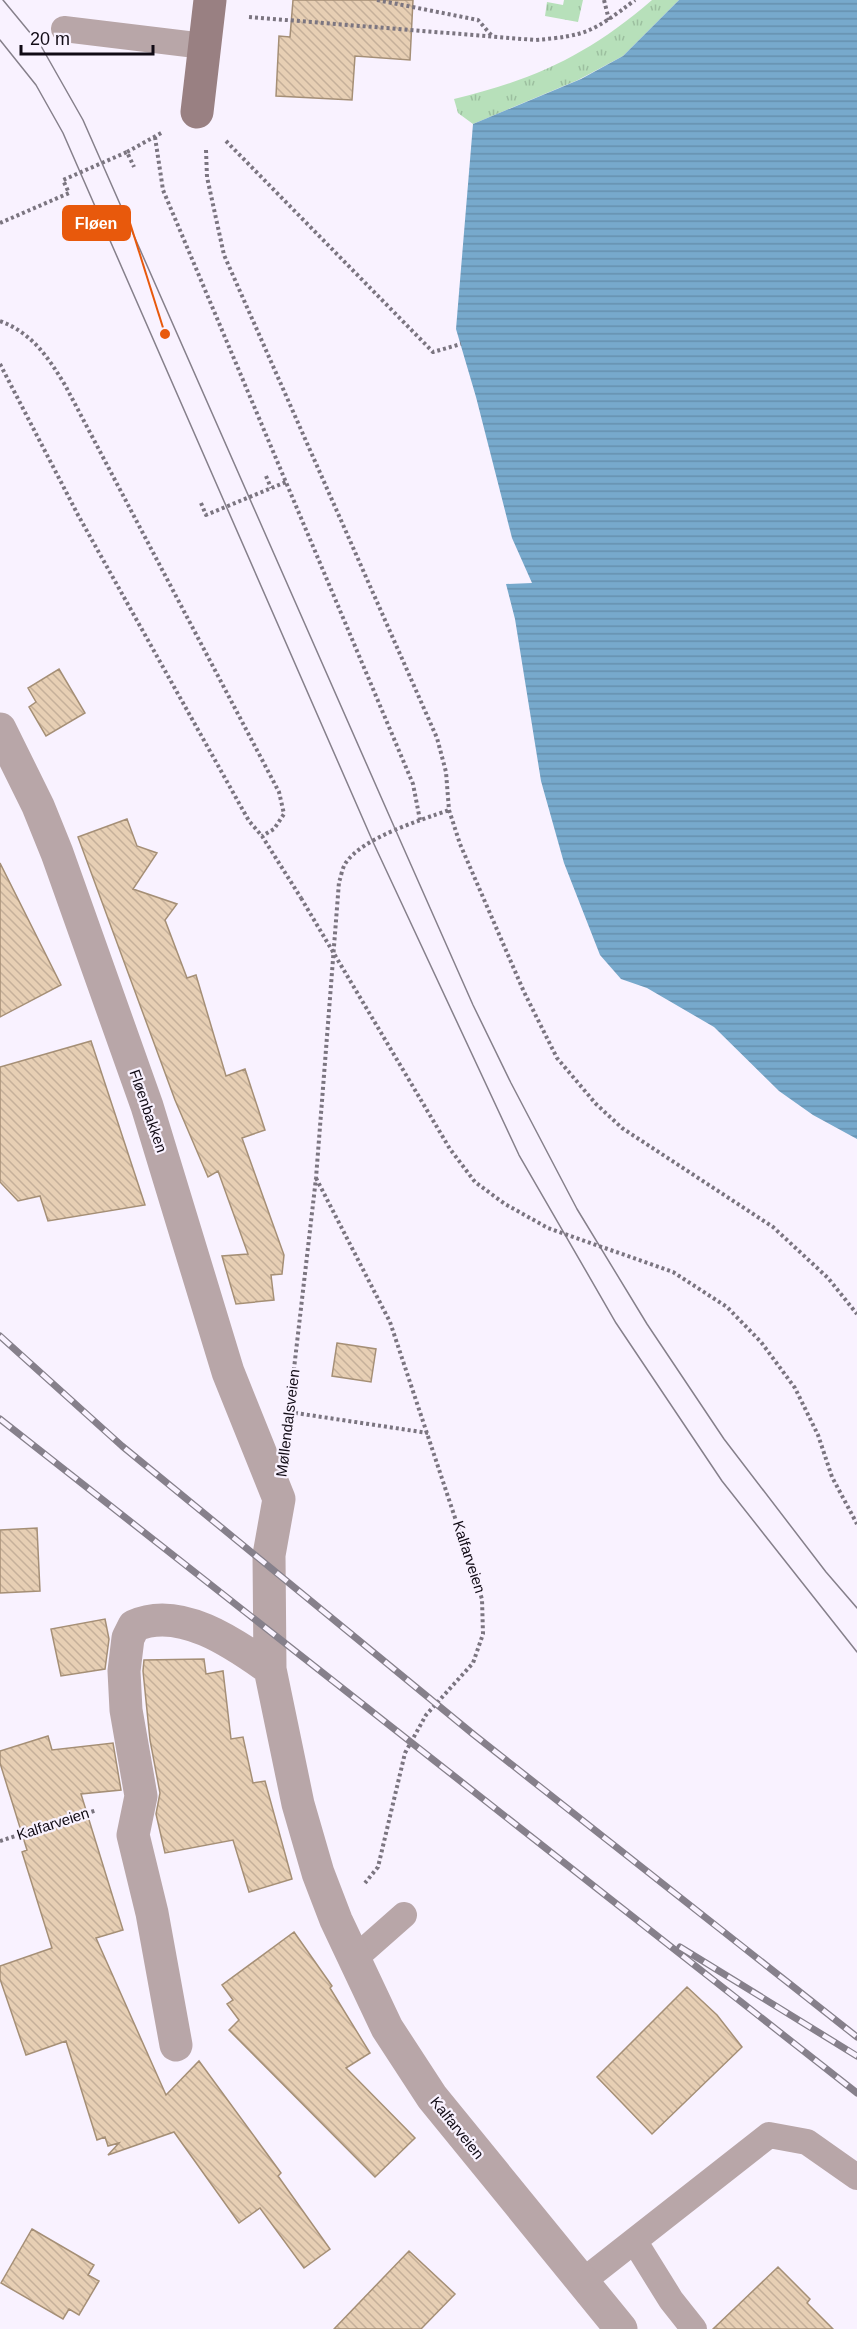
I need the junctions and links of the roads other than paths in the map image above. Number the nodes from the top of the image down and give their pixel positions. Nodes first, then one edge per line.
1 (209, 7) edge
2 (64, 29) dead end
3 (204, 46) junction
4 (197, 112) road end
5 (0, 729) edge
6 (270, 1669) junction
7 (404, 1915) dead end
8 (353, 1960) junction
9 (176, 2045) dead end
10 (857, 2177) edge
11 (635, 2242) junction
12 (583, 2281) junction
13 (621, 2329) edge
14 (694, 2329) edge

1 - 3 street
2 - 3 lane
3 - 4 street
5 - 6 street, Fløenbakken
6 - 8 street, Kalfarveien
6 - 9 street
7 - 8 lane
8 - 12 street, Kalfarveien
10 - 11 lane
11 - 12 lane
11 - 14 lane
12 - 13 street, Kalfarveien

